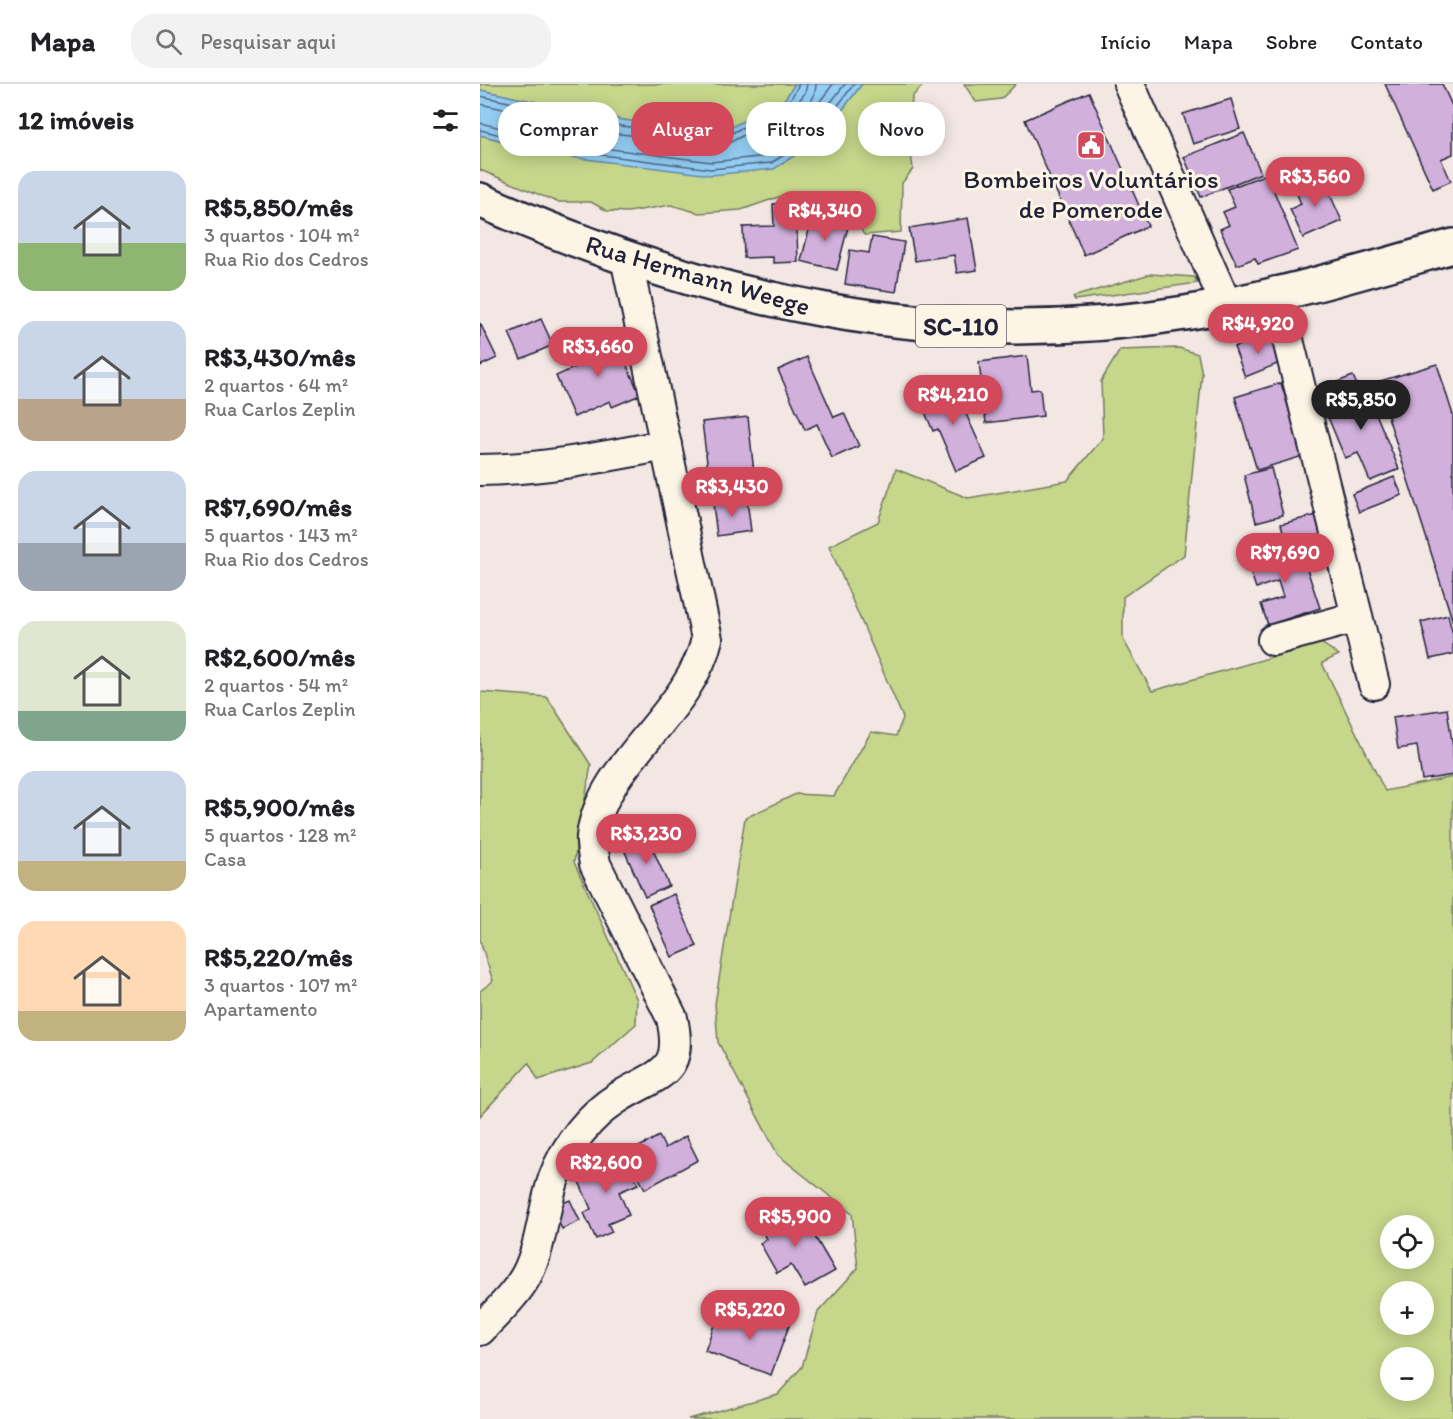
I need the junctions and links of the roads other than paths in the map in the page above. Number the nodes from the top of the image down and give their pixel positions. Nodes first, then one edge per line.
1 (1129, 84) edge
2 (480, 200) edge
3 (1453, 246) edge
4 (626, 258) junction
5 (1276, 292) junction
6 (1226, 304) junction
7 (666, 445) junction
8 (480, 470) edge
9 (1357, 617) junction
10 (1274, 640) dead end
11 (1374, 684) dead end
12 (480, 1330) edge

1 - 6 street
2 - 4 main road, Rua Hermann Weege / SC-110
3 - 5 main road, Rua Hermann Weege / SC-110
4 - 6 main road, Rua Hermann Weege / SC-110
4 - 7 street
5 - 6 main road, Rua Hermann Weege / SC-110
5 - 9 street
7 - 8 street
7 - 12 street
9 - 10 street
9 - 11 street

